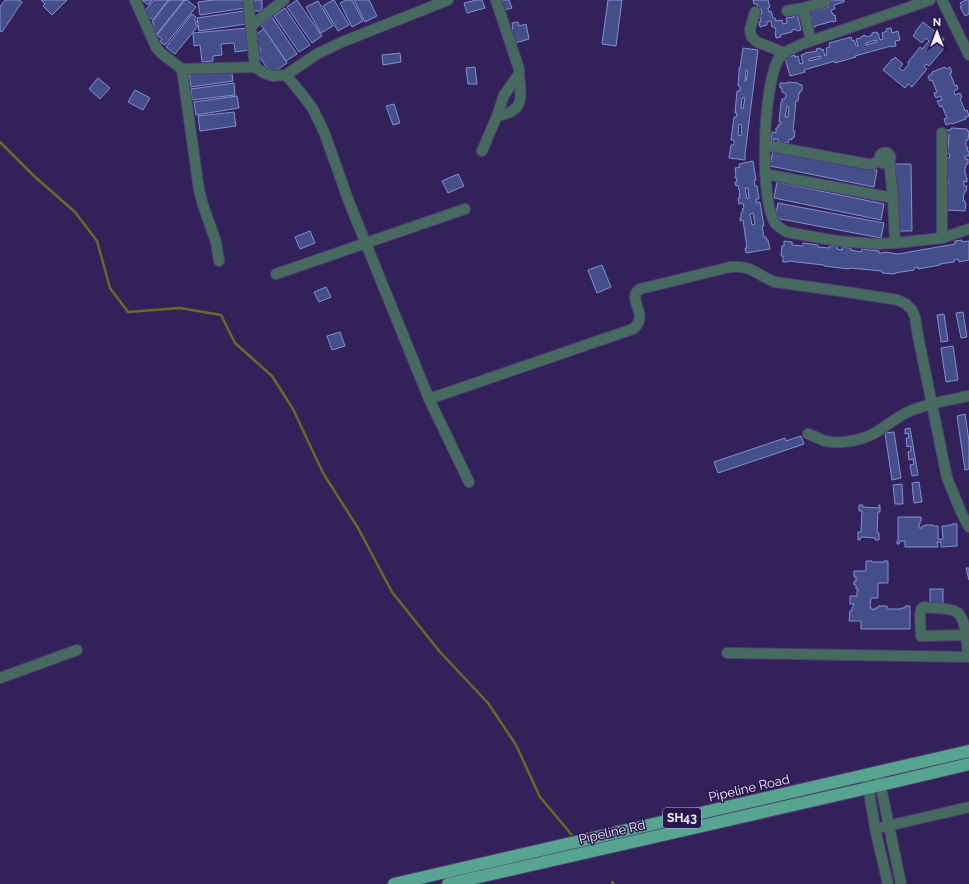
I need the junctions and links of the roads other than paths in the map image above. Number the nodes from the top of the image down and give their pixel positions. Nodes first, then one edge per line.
1 (136, 0) edge
2 (248, 0) edge
3 (284, 0) edge
4 (448, 0) edge
5 (496, 0) edge
6 (930, 0) edge
7 (942, 0) edge
8 (825, 2) dead end
9 (803, 8) junction
10 (787, 11) dead end
11 (755, 12) dead end
12 (251, 26) junction
13 (811, 41) junction
14 (785, 53) junction
15 (969, 55) edge
16 (255, 67) junction
17 (182, 69) junction
18 (519, 74) junction
19 (286, 75) junction
20 (497, 116) junction
21 (942, 133) dead end
22 (765, 145) junction
23 (482, 151) dead end
24 (766, 174) junction
25 (893, 198) junction
26 (465, 209) dead end
27 (969, 229) edge
28 (942, 238) junction
29 (895, 243) junction
30 (366, 244) junction
31 (219, 261) dead end
32 (276, 274) dead end
33 (969, 396) edge
34 (429, 399) junction
35 (932, 404) junction
36 (808, 434) dead end
37 (469, 482) dead end
38 (969, 527) edge
39 (966, 635) junction
40 (77, 650) dead end
41 (727, 654) dead end
42 (968, 657) edge
43 (0, 678) edge
44 (969, 751) edge
45 (969, 764) edge
46 (878, 772) junction
47 (866, 775) junction
48 (881, 785) junction
49 (868, 788) junction
50 (969, 808) edge
51 (969, 814) edge
52 (890, 829) junction
53 (876, 832) junction
54 (394, 884) edge
55 (448, 884) edge
56 (888, 884) edge
57 (901, 884) edge

1 - 17 street
2 - 12 street
3 - 12 street
4 - 19 street
5 - 18 street
6 - 13 street
7 - 15 street
8 - 9 street
9 - 10 street
9 - 13 street
11 - 14 street
12 - 16 street
13 - 14 street
14 - 22 street
16 - 17 street
16 - 19 street
17 - 31 street
18 - 20 street
18 - 20 street
19 - 30 street
20 - 23 street
21 - 28 street
22 - 24 street
22 - 25 street
24 - 25 street
24 - 29 street
25 - 29 street
26 - 30 street
27 - 28 street
28 - 29 street
30 - 32 street
30 - 34 street
33 - 35 street
34 - 35 street
34 - 37 street
35 - 36 street
35 - 38 street
39 - 39 street
39 - 42 street
40 - 43 street
41 - 42 street
44 - 46 main road, Pipeline Road / SH43
45 - 48 main road, Pipeline Rd / SH43
46 - 47 main road, Pipeline Road / SH43
46 - 48 street
47 - 49 street
47 - 54 main road, Pipeline Road / SH43
48 - 49 main road, Pipeline Rd / SH43
48 - 52 street
49 - 53 street
49 - 55 main road, Pipeline Rd / SH43
50 - 52 street
51 - 52 street
52 - 53 street
52 - 57 street
53 - 56 street

